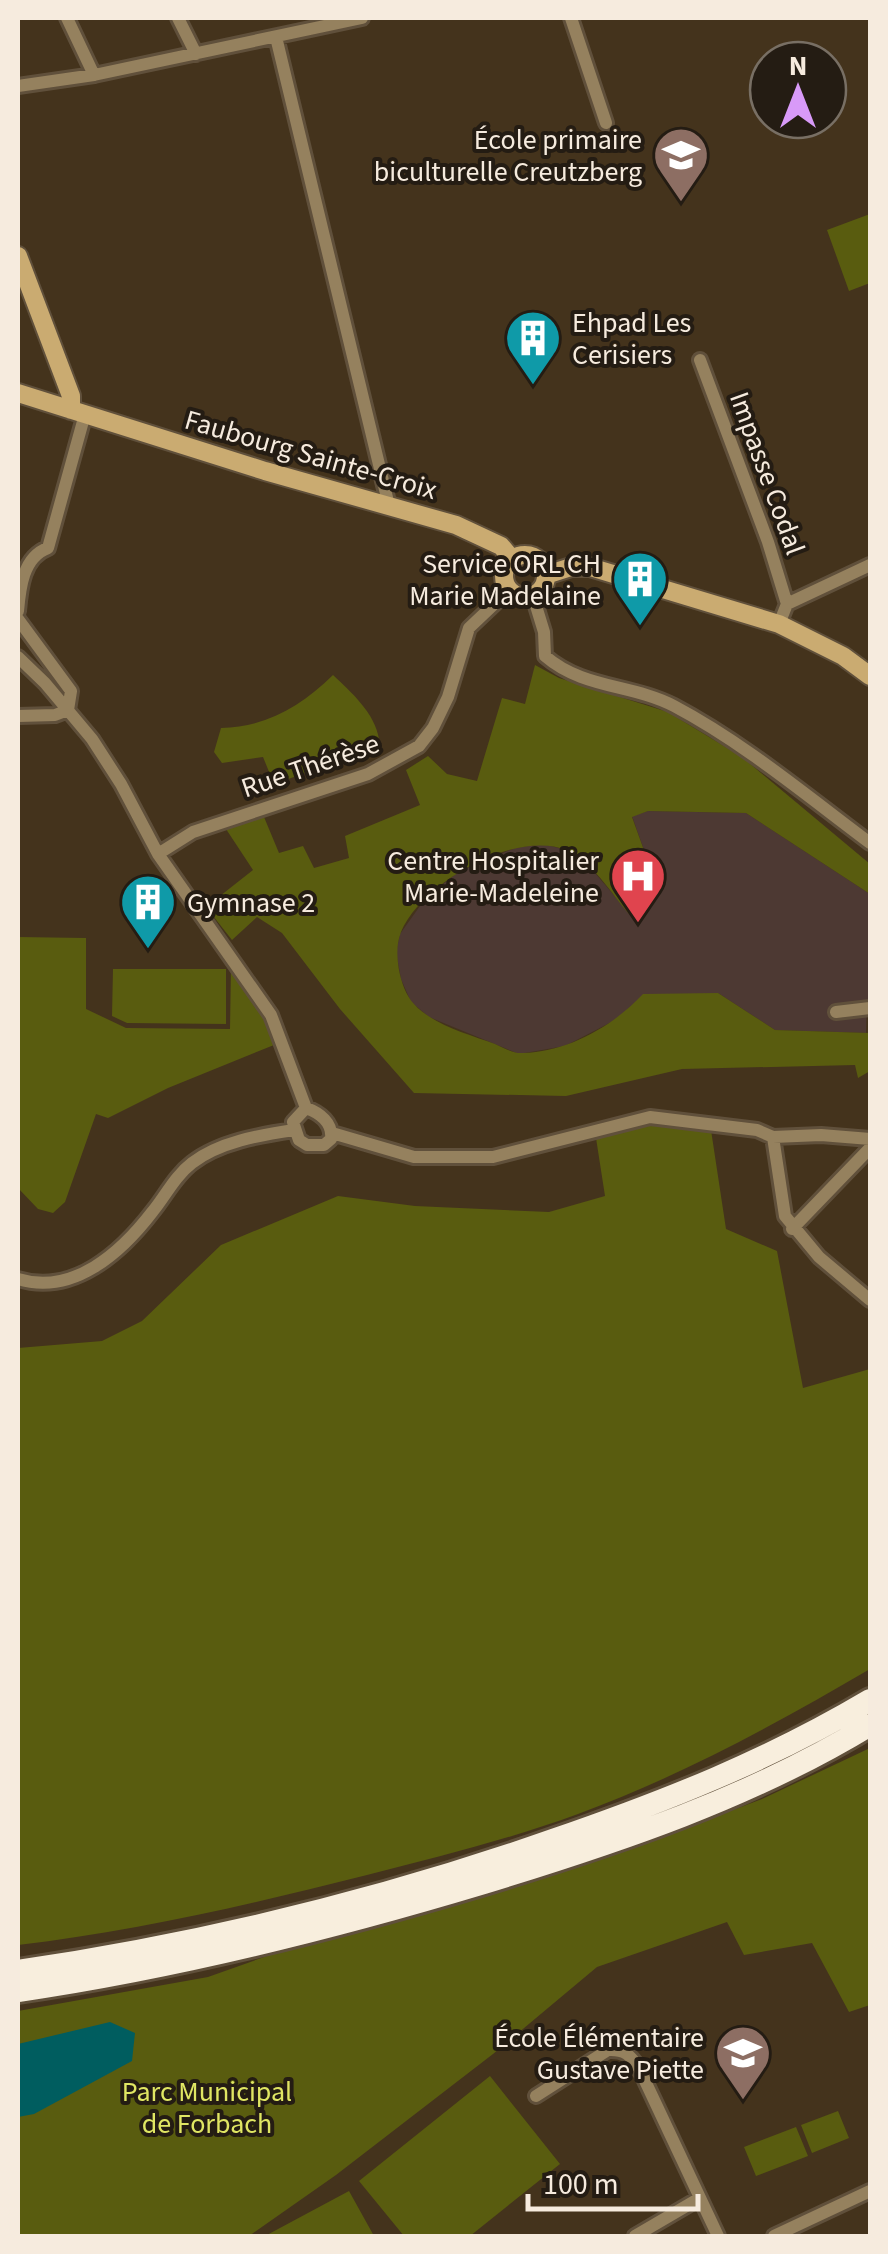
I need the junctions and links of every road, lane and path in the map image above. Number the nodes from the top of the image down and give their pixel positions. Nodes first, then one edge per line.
1 (68, 18) edge
2 (178, 18) edge
3 (290, 18) edge
4 (362, 18) edge
5 (572, 18) edge
6 (296, 33) junction
7 (276, 37) junction
8 (196, 54) junction
9 (94, 75) junction
10 (18, 86) edge
11 (606, 123) dead end
12 (18, 256) edge
13 (700, 360) dead end
14 (18, 393) edge
15 (78, 412) junction
16 (389, 506) junction
17 (512, 559) junction
18 (870, 565) edge
19 (546, 575) junction
20 (509, 590) junction
21 (533, 596) junction
22 (787, 604) junction
23 (18, 611) edge
24 (18, 619) edge
25 (780, 624) junction
26 (18, 657) edge
27 (870, 676) edge
28 (68, 710) junction
29 (18, 716) edge
30 (870, 842) edge
31 (158, 854) junction
32 (870, 1008) edge
33 (836, 1012) dead end
34 (306, 1108) junction
35 (294, 1130) junction
36 (332, 1134) junction
37 (773, 1137) junction
38 (870, 1140) edge
39 (870, 1148) edge
40 (792, 1229) junction
41 (18, 1279) edge
42 (870, 1300) edge
43 (870, 1700) edge
44 (870, 1724) edge
45 (870, 1735) edge
46 (834, 1747) junction
47 (18, 1971) edge
48 (18, 1991) edge
49 (536, 2096) dead end
50 (870, 2191) edge
51 (700, 2198) junction
52 (635, 2236) edge
53 (718, 2236) edge
54 (774, 2236) edge

1 - 9 street
2 - 8 street
3 - 6 street
4 - 6 street
5 - 11 street
6 - 7 street
7 - 8 street
7 - 16 street
8 - 9 street
9 - 10 street
12 - 15 main road
13 - 22 street, Impasse Codal
14 - 15 main road, Faubourg Sainte-Croix
15 - 16 main road, Faubourg Sainte-Croix
15 - 23 street
16 - 17 main road, Faubourg Sainte-Croix
17 - 19 main road
17 - 20 main road
18 - 22 street
19 - 21 main road
19 - 25 main road
20 - 21 main road
20 - 31 street, Rue Thérèse
21 - 30 street
22 - 25 street
24 - 28 street
25 - 27 main road
26 - 28 street
28 - 29 street
28 - 31 street
31 - 34 street
32 - 33 street
34 - 35 street
34 - 36 street
35 - 36 street
35 - 41 street
36 - 37 street
37 - 38 street
37 - 40 street
39 - 40 street
40 - 42 street
43 - 47 highway
44 - 46 highway
45 - 46 highway
46 - 48 highway
49 - 51 street
50 - 54 street
51 - 52 street
51 - 53 street

